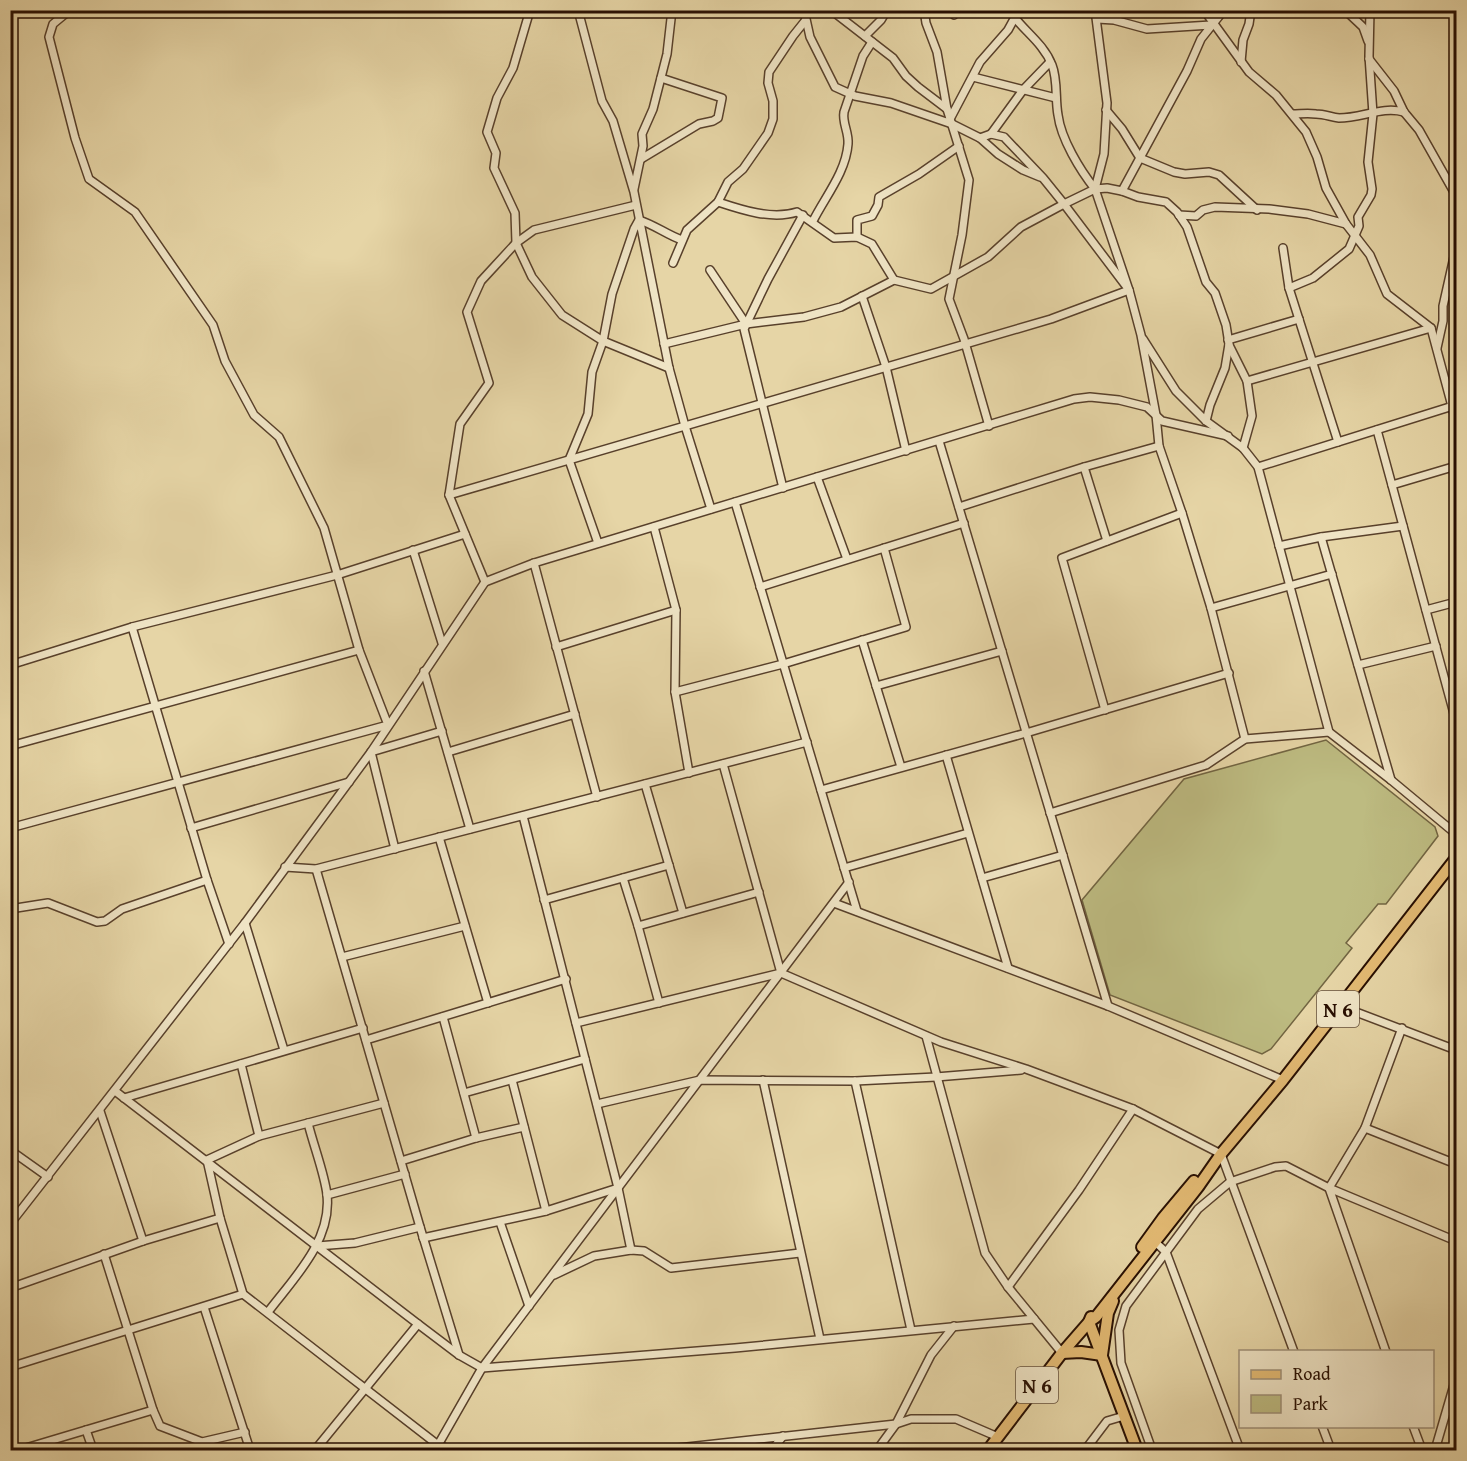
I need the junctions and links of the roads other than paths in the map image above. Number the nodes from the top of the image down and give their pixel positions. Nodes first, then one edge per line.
1 (70, 10) edge
2 (530, 10) edge
3 (672, 10) edge
4 (804, 10) edge
5 (831, 10) edge
6 (887, 10) edge
7 (924, 10) edge
8 (1009, 10) edge
9 (1019, 10) edge
10 (1095, 10) edge
11 (1204, 10) edge
12 (1224, 10) edge
13 (1251, 10) edge
14 (1345, 10) edge
15 (1370, 10) edge
16 (580, 12) edge
17 (1097, 19) junction
18 (1015, 20) junction
19 (805, 21) junction
20 (1213, 23) junction
21 (865, 36) junction
22 (872, 42) junction
23 (1370, 46) junction
24 (1369, 59) junction
25 (1050, 62) junction
26 (1241, 62) junction
27 (974, 77) junction
28 (661, 78) junction
29 (1023, 90) junction
30 (850, 93) junction
31 (1056, 98) junction
32 (947, 109) junction
33 (1106, 110) junction
34 (1404, 112) junction
35 (1292, 114) junction
36 (1373, 114) junction
37 (951, 121) junction
38 (991, 134) junction
39 (980, 138) junction
40 (959, 146) junction
41 (1140, 158) junction
42 (641, 159) junction
43 (1043, 178) junction
44 (1095, 189) junction
45 (1122, 191) junction
46 (634, 192) junction
47 (1456, 194) edge
48 (718, 202) junction
49 (1064, 204) junction
50 (636, 205) junction
51 (1456, 208) edge
52 (1257, 210) junction
53 (803, 215) junction
54 (1179, 215) junction
55 (639, 220) junction
56 (813, 221) junction
57 (1346, 224) junction
58 (1355, 234) junction
59 (857, 237) junction
60 (682, 240) junction
61 (516, 243) junction
62 (1283, 248) dead end
63 (672, 263) dead end
64 (710, 270) dead end
65 (952, 277) junction
66 (894, 280) junction
67 (1289, 288) junction
68 (1129, 290) junction
69 (862, 296) junction
70 (1299, 319) junction
71 (746, 324) junction
72 (1431, 328) junction
73 (1141, 335) junction
74 (603, 341) junction
75 (1228, 342) junction
76 (664, 344) junction
77 (964, 344) junction
78 (1437, 350) junction
79 (1313, 363) junction
80 (886, 367) junction
81 (669, 368) junction
82 (1246, 381) junction
83 (761, 404) junction
84 (1454, 406) edge
85 (1156, 415) junction
86 (1206, 421) junction
87 (1456, 422) edge
88 (685, 426) junction
89 (989, 426) junction
90 (1377, 430) junction
91 (1228, 436) junction
92 (939, 441) junction
93 (1338, 442) junction
94 (1159, 446) junction
95 (1243, 448) junction
96 (906, 451) junction
97 (569, 460) junction
98 (1456, 466) edge
99 (1084, 467) junction
100 (1258, 467) junction
101 (817, 477) junction
102 (1392, 485) junction
103 (783, 488) junction
104 (449, 495) junction
105 (735, 502) junction
106 (959, 507) junction
107 (711, 509) junction
108 (1182, 513) junction
109 (964, 523) junction
110 (1403, 526) junction
111 (654, 527) junction
112 (465, 534) junction
113 (1321, 537) junction
114 (1107, 541) junction
115 (598, 543) junction
116 (1279, 546) junction
117 (884, 548) junction
118 (413, 550) junction
119 (847, 559) junction
120 (534, 563) junction
121 (1332, 574) junction
122 (338, 575) junction
123 (485, 582) junction
124 (760, 587) junction
125 (1290, 587) junction
126 (1456, 602) edge
127 (1211, 608) junction
128 (676, 610) junction
129 (1426, 610) junction
130 (132, 627) junction
131 (862, 640) junction
132 (442, 643) junction
133 (556, 646) junction
134 (1436, 646) junction
135 (359, 650) junction
136 (1002, 651) junction
137 (783, 664) junction
138 (10, 665) edge
139 (1358, 665) junction
140 (424, 671) junction
141 (1228, 673) junction
142 (1456, 685) edge
143 (876, 686) junction
144 (1447, 687) junction
145 (675, 692) junction
146 (154, 705) junction
147 (1105, 710) junction
148 (574, 714) junction
149 (1456, 721) edge
150 (388, 725) junction
151 (442, 731) junction
152 (1329, 732) junction
153 (1026, 733) junction
154 (1245, 739) junction
155 (807, 742) junction
156 (10, 746) edge
157 (371, 752) junction
158 (448, 752) junction
159 (946, 755) junction
160 (723, 764) junction
161 (901, 767) junction
162 (689, 773) junction
163 (1391, 780) junction
164 (176, 781) junction
165 (349, 782) junction
166 (645, 784) junction
167 (821, 790) junction
168 (597, 796) junction
169 (1050, 813) junction
170 (523, 816) junction
171 (10, 828) edge
172 (191, 828) junction
173 (470, 829) junction
174 (968, 832) junction
175 (1456, 834) edge
176 (439, 837) junction
177 (395, 849) junction
178 (1063, 855) junction
179 (1456, 858) edge
180 (669, 866) junction
181 (285, 867) junction
182 (844, 868) junction
183 (316, 869) junction
184 (623, 878) junction
185 (982, 878) junction
186 (207, 879) junction
187 (849, 882) junction
188 (759, 892) junction
189 (544, 900) junction
190 (834, 903) junction
191 (10, 909) edge
192 (857, 912) junction
193 (683, 913) junction
194 (245, 924) junction
195 (465, 926) junction
196 (638, 926) junction
197 (229, 944) junction
198 (342, 957) junction
199 (1008, 968) junction
200 (781, 973) junction
201 (566, 979) junction
202 (488, 1003) junction
203 (659, 1003) junction
204 (1108, 1006) junction
205 (1340, 1006) junction
206 (443, 1017) junction
207 (576, 1023) junction
208 (363, 1028) junction
209 (1402, 1028) junction
210 (926, 1036) junction
211 (366, 1040) junction
212 (284, 1050) junction
213 (1456, 1050) edge
214 (585, 1059) junction
215 (241, 1064) junction
216 (1026, 1069) junction
217 (936, 1077) junction
218 (512, 1080) junction
219 (700, 1080) junction
220 (763, 1080) junction
221 (1283, 1080) junction
222 (855, 1081) junction
223 (115, 1091) junction
224 (464, 1093) junction
225 (124, 1098) junction
226 (384, 1103) junction
227 (597, 1104) junction
228 (1133, 1108) junction
229 (100, 1111) junction
230 (308, 1123) junction
231 (524, 1127) junction
232 (1365, 1128) junction
233 (259, 1136) junction
234 (476, 1138) junction
235 (10, 1150) edge
236 (1219, 1156) junction
237 (207, 1160) junction
238 (401, 1161) junction
239 (1456, 1164) edge
240 (405, 1174) junction
241 (48, 1177) junction
242 (1230, 1182) junction
243 (618, 1188) junction
244 (1329, 1188) junction
245 (327, 1195) junction
246 (546, 1210) junction
247 (220, 1218) junction
248 (500, 1222) junction
249 (10, 1224) edge
250 (420, 1227) junction
251 (423, 1238) junction
252 (1152, 1240) junction
253 (142, 1241) junction
254 (1456, 1241) edge
255 (317, 1246) junction
256 (631, 1250) junction
257 (1166, 1252) junction
258 (800, 1253) junction
259 (104, 1254) junction
260 (552, 1276) junction
261 (1008, 1287) junction
262 (1119, 1287) junction
263 (10, 1288) edge
264 (243, 1294) junction
265 (204, 1306) junction
266 (529, 1306) junction
267 (268, 1312) junction
268 (1034, 1319) junction
269 (1089, 1322) junction
270 (418, 1324) junction
271 (954, 1326) junction
272 (911, 1330) junction
273 (128, 1331) junction
274 (820, 1339) junction
275 (1293, 1350) edge
276 (1385, 1350) edge
277 (1062, 1353) junction
278 (459, 1355) junction
279 (1101, 1355) junction
280 (10, 1367) edge
281 (482, 1368) junction
282 (1456, 1378) edge
283 (366, 1389) junction
284 (153, 1410) junction
285 (1124, 1416) junction
286 (896, 1424) junction
287 (1323, 1428) edge
288 (1414, 1428) edge
289 (86, 1430) junction
290 (245, 1432) junction
291 (783, 1436) junction
292 (998, 1437) junction
293 (437, 1448) edge
294 (19, 1450) edge
295 (93, 1450) edge
296 (250, 1450) edge
297 (315, 1450) edge
298 (452, 1450) edge
299 (662, 1450) edge
300 (772, 1450) edge
301 (877, 1450) edge
302 (988, 1450) edge
303 (1085, 1450) edge
304 (1137, 1450) edge
305 (1152, 1450) edge
306 (1240, 1450) edge
307 (1331, 1450) edge
308 (1422, 1450) edge
309 (1435, 1450) edge

1 - 122 street
2 - 61 street
3 - 28 street
4 - 19 street
5 - 21 street
6 - 21 street
7 - 32 street
8 - 18 street
9 - 18 street
10 - 17 street
11 - 20 street
12 - 20 street
13 - 26 street
14 - 23 street
15 - 23 street
16 - 46 street
17 - 20 street
17 - 33 street
18 - 25 street
18 - 27 street
19 - 30 street
19 - 48 street
20 - 26 street
20 - 41 street
21 - 22 street
22 - 30 street
22 - 32 street
23 - 24 street
24 - 34 street
24 - 36 street
25 - 29 street
25 - 31 street
26 - 35 street
27 - 29 street
27 - 37 street
28 - 42 street
28 - 42 street
29 - 31 street
29 - 38 street
30 - 37 street
30 - 56 street
31 - 44 street
32 - 37 street
33 - 41 street
33 - 44 street
34 - 36 street
34 - 47 street
35 - 36 street
35 - 57 street
36 - 58 street
37 - 39 street
37 - 40 street
38 - 39 street
38 - 43 street
39 - 43 street
40 - 59 street
40 - 65 street
41 - 45 street
41 - 52 street
42 - 46 street
43 - 49 street
44 - 45 street
44 - 49 street
44 - 68 street
45 - 54 street
46 - 50 street
48 - 53 street
48 - 60 street
49 - 65 street
49 - 68 street
50 - 55 street
50 - 61 street
51 - 78 street
52 - 54 street
52 - 57 street
53 - 56 street
53 - 71 street
54 - 75 street
55 - 60 street
55 - 74 street
55 - 76 street
56 - 59 street
57 - 58 street
58 - 67 street
58 - 72 street
59 - 66 street
60 - 63 street
61 - 74 street
61 - 104 street
62 - 67 street
64 - 71 street
65 - 66 street
65 - 77 street
66 - 69 street
67 - 70 street
68 - 73 street
68 - 77 street
69 - 71 street
69 - 80 street
70 - 75 street
70 - 79 street
71 - 76 street
71 - 83 street
72 - 78 street
72 - 79 street
73 - 85 street
73 - 86 street
74 - 81 street
74 - 97 street
75 - 82 street
75 - 86 street
76 - 81 street
77 - 80 street
77 - 89 street
78 - 84 street
79 - 82 street
79 - 93 street
80 - 83 street
80 - 96 street
81 - 88 street
82 - 95 street
83 - 88 street
83 - 103 street
84 - 87 street
84 - 90 street
85 - 89 street
85 - 91 street
85 - 94 street
86 - 91 street
88 - 97 street
88 - 107 street
89 - 92 street
90 - 93 street
90 - 102 street
91 - 95 street
92 - 96 street
92 - 106 street
93 - 100 street
94 - 99 street
94 - 108 street
95 - 100 street
96 - 101 street
97 - 104 street
97 - 115 street
98 - 102 street
99 - 106 street
99 - 114 street
100 - 116 street
101 - 103 street
101 - 119 street
102 - 110 street
103 - 105 street
104 - 112 street
105 - 107 street
105 - 124 street
106 - 109 street
107 - 111 street
108 - 114 street
108 - 127 street
109 - 117 street
109 - 136 street
110 - 113 street
110 - 129 street
111 - 115 street
111 - 128 street
112 - 118 street
112 - 123 street
113 - 116 street
113 - 121 street
114 - 147 street
115 - 120 street
116 - 125 street
117 - 119 street
117 - 131 street
118 - 122 street
118 - 132 street
119 - 124 street
120 - 123 street
120 - 133 street
121 - 125 street
121 - 139 street
122 - 130 street
122 - 135 street
123 - 132 street
124 - 137 street
125 - 127 street
125 - 152 street
126 - 129 street
127 - 141 street
128 - 133 street
128 - 145 street
129 - 134 street
130 - 138 street
130 - 146 street
131 - 137 street
131 - 143 street
132 - 140 street
133 - 148 street
134 - 139 street
134 - 144 street
135 - 146 street
135 - 150 street
136 - 143 street
136 - 153 street
137 - 145 street
137 - 155 street
139 - 163 street
140 - 150 street
140 - 151 street
141 - 147 street
141 - 154 street
142 - 144 street
143 - 161 street
144 - 149 street
145 - 162 street
146 - 156 street
146 - 164 street
147 - 153 street
148 - 158 street
148 - 168 street
150 - 157 street
150 - 164 street
151 - 157 street
151 - 158 street
152 - 154 street
152 - 163 street
153 - 159 street
153 - 169 street
154 - 169 street
155 - 160 street
155 - 167 street
157 - 165 street
157 - 177 street
158 - 173 street
159 - 161 street
159 - 174 street
160 - 162 street
160 - 188 street
161 - 167 street
162 - 166 street
163 - 175 street
164 - 171 street
164 - 172 street
165 - 172 street
165 - 181 street
166 - 168 street
166 - 180 street
167 - 182 street
168 - 170 street
169 - 178 street
170 - 173 street
170 - 189 street
172 - 186 street
173 - 176 street
174 - 182 street
174 - 185 street
176 - 177 street
176 - 195 street
177 - 183 street
178 - 185 street
178 - 204 street
179 - 205 main road, N 6
180 - 184 street
180 - 193 street
181 - 183 street
181 - 194 street
182 - 187 street
183 - 198 street
184 - 189 street
184 - 196 street
185 - 199 street
186 - 191 street
186 - 197 street
187 - 190 street
187 - 192 street
188 - 193 street
188 - 200 street
189 - 201 street
190 - 192 street
190 - 200 street
192 - 199 street
193 - 196 street
194 - 197 street
194 - 212 street
195 - 198 street
195 - 202 street
196 - 203 street
197 - 223 street
198 - 208 street
199 - 204 street
200 - 203 street
200 - 210 street
200 - 219 street
201 - 202 street
201 - 207 street
202 - 206 street
203 - 207 street
204 - 221 street
205 - 209 street
205 - 221 main road, N 6
206 - 211 street
206 - 224 street
207 - 214 street
208 - 211 street
208 - 212 street
209 - 213 street
209 - 232 street
210 - 216 street
210 - 217 street
211 - 226 street
212 - 215 street
214 - 218 street
214 - 227 street
215 - 225 street
215 - 233 street
216 - 217 street
216 - 228 street
217 - 222 street
217 - 261 street
218 - 224 street
218 - 231 street
219 - 220 street
219 - 227 street
219 - 243 street
220 - 222 street
220 - 258 street
221 - 236 main road, N 6
222 - 272 street
223 - 225 street
223 - 229 street
224 - 234 street
225 - 237 street
226 - 230 street
226 - 238 street
227 - 243 street
228 - 236 street
228 - 261 street
229 - 241 street
229 - 253 street
230 - 233 street
230 - 245 street
231 - 234 street
231 - 246 street
232 - 239 street
232 - 244 street
233 - 237 street
234 - 238 street
235 - 241 street
236 - 242 street
236 - 252 main road, N 6
237 - 247 street
237 - 255 street
238 - 240 street
240 - 245 street
240 - 250 street
241 - 249 street
242 - 244 street
242 - 257 street
242 - 275 street
243 - 246 street
243 - 256 street
243 - 260 street
244 - 254 street
244 - 276 street
245 - 255 street
246 - 248 street
247 - 253 street
247 - 264 street
248 - 251 street
248 - 266 street
250 - 251 street
250 - 255 street
251 - 278 street
252 - 257 street
252 - 262 main road, N 6
252 - 269 main road, N 6
253 - 259 street
255 - 267 street
255 - 270 street
256 - 258 street
256 - 260 street
257 - 305 street
257 - 306 street
258 - 274 street
259 - 263 street
259 - 273 street
260 - 266 street
261 - 268 street
262 - 269 main road, N 6
262 - 279 main road
264 - 265 street
264 - 267 street
265 - 273 street
265 - 290 street
266 - 281 street
267 - 283 street
268 - 271 street
268 - 277 street
269 - 277 main road, N 6
269 - 279 main road
270 - 278 street
270 - 283 street
271 - 272 street
271 - 286 street
272 - 274 street
273 - 280 street
273 - 284 street
274 - 281 street
277 - 279 main road
277 - 292 main road, N 6
278 - 281 street
279 - 285 main road
281 - 293 street
282 - 309 street
283 - 293 street
283 - 297 street
284 - 289 street
284 - 290 street
285 - 303 street
285 - 304 main road
286 - 291 street
286 - 292 street
286 - 301 street
287 - 307 street
288 - 308 street
289 - 294 street
289 - 295 street
290 - 296 street
291 - 299 street
291 - 300 street
292 - 302 main road, N 6
293 - 298 street

